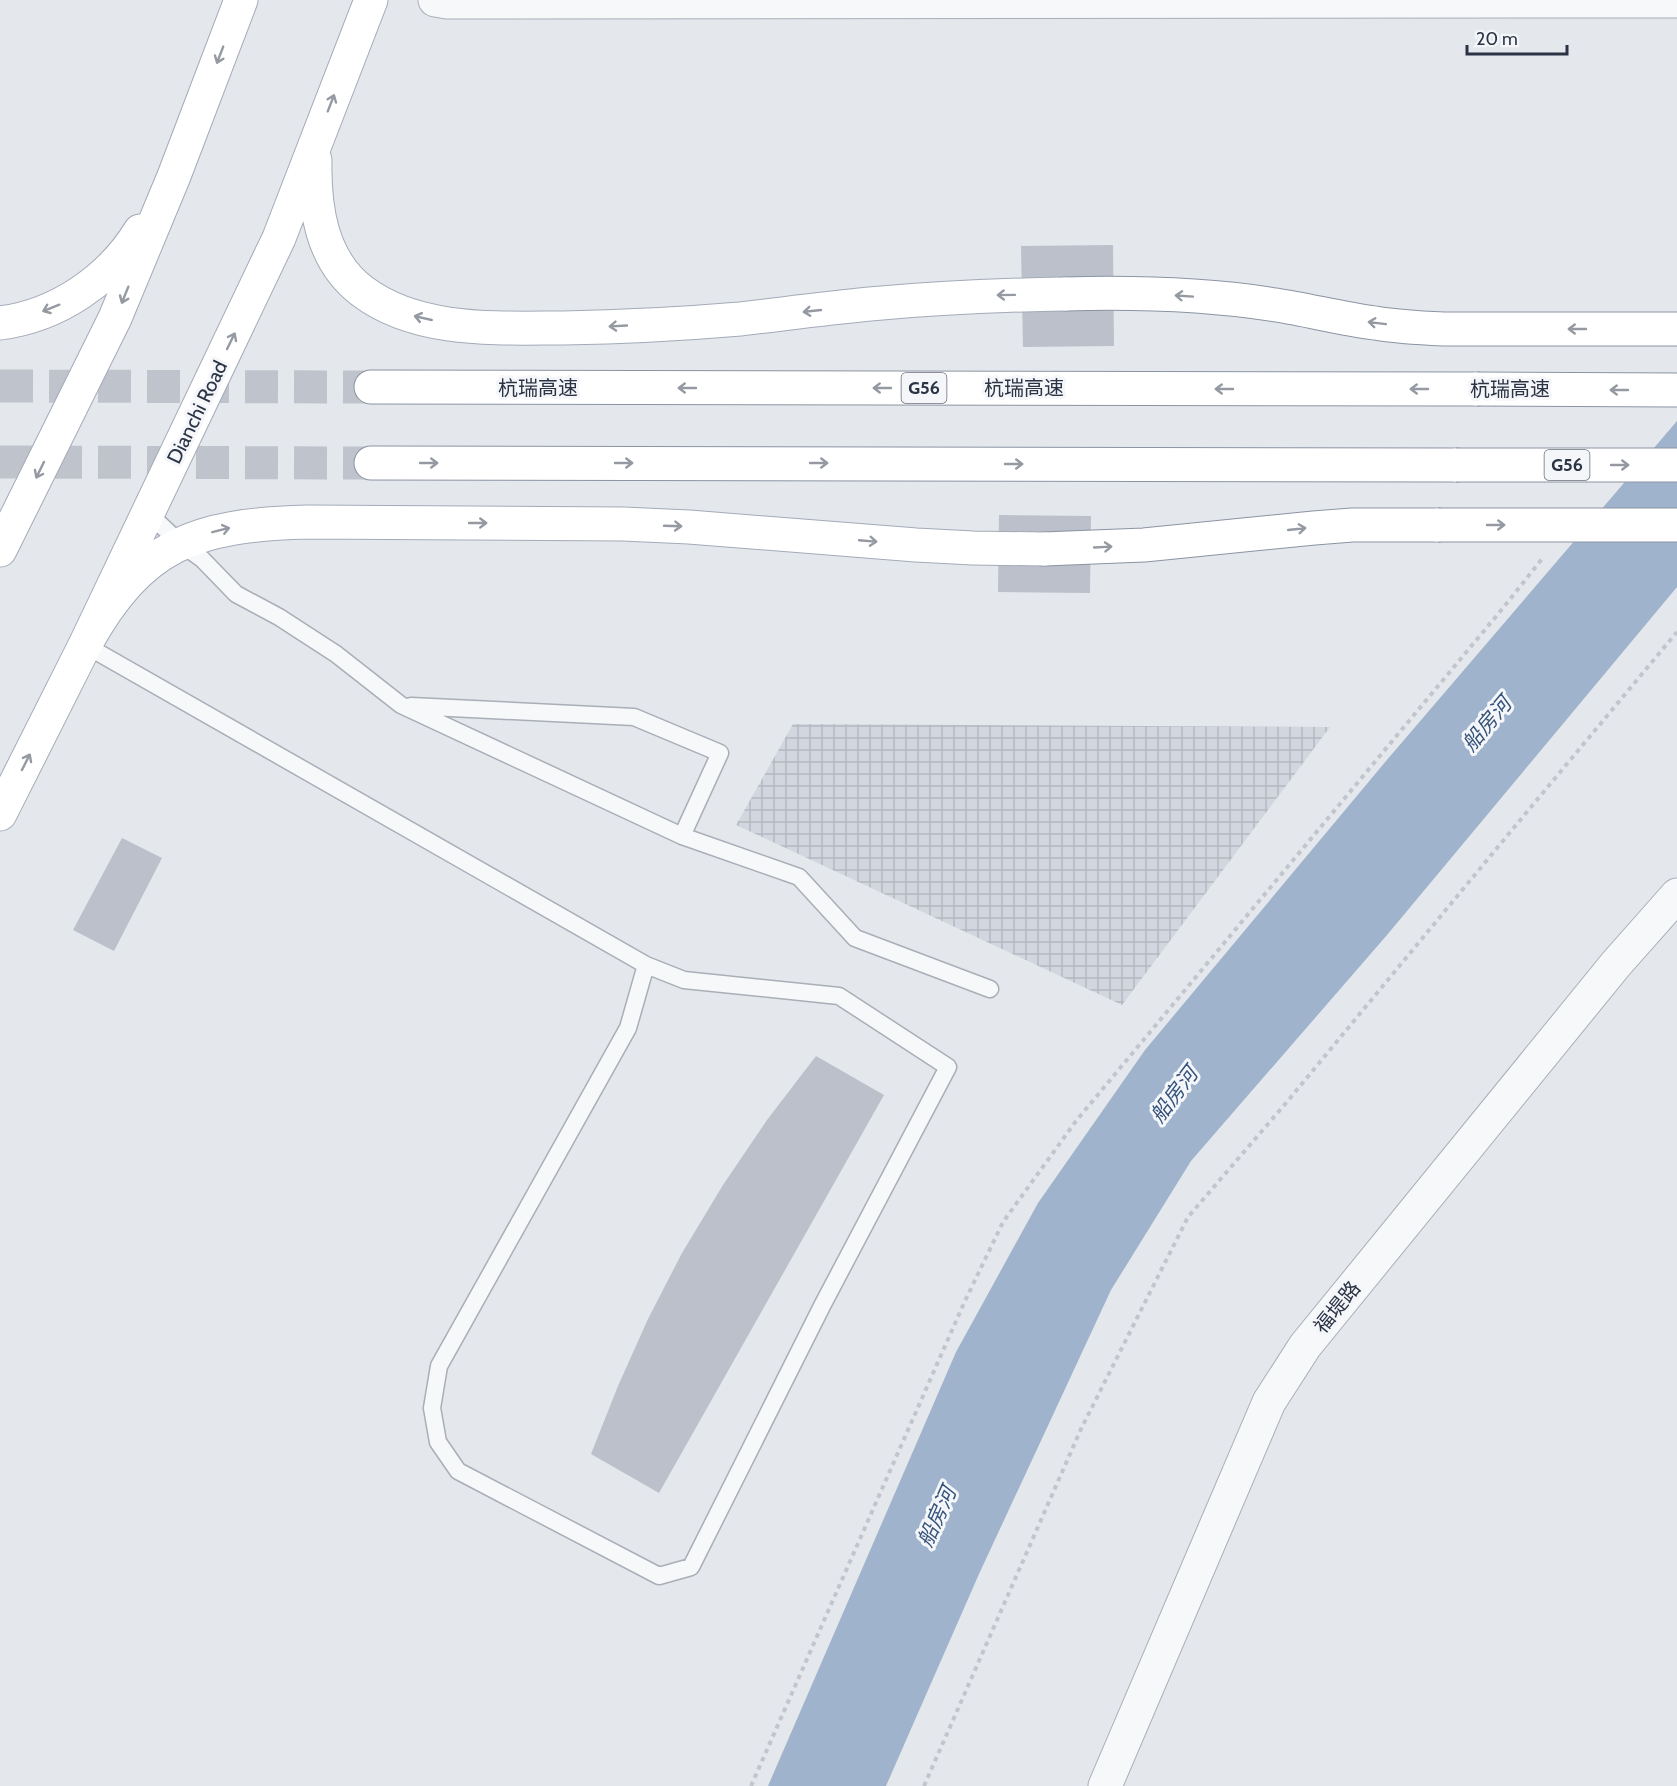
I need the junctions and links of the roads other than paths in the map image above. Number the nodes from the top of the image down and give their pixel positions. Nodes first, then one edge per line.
1 (240, 0) edge
2 (370, 0) edge
3 (435, 0) edge
4 (1677, 1) edge
5 (315, 145) junction
6 (174, 176) junction
7 (0, 323) edge
8 (1677, 329) edge
9 (371, 387) tunnel mouth
10 (1677, 390) edge
11 (371, 463) tunnel mouth
12 (1677, 465) edge
13 (148, 513) junction
14 (1677, 525) edge
15 (181, 544) junction
16 (0, 550) edge
17 (85, 645) junction
18 (401, 705) junction
19 (0, 814) edge
20 (682, 836) junction
21 (1677, 895) edge
22 (646, 965) junction
23 (990, 988) dead end
24 (1105, 1786) edge

1 -> 6 main road
5 -> 2 main road, Dianchi Road
3 - 4 street
8 -> 5 main road
13 -> 5 main road, Dianchi Road
6 -> 7 main road
6 -> 16 main road
10 -> 9 main road, 杭瑞高速 / G56, bridge
11 -> 12 main road, G56, bridge
13 - 15 lane
13 - 17 main road, Dianchi Road
15 -> 14 main road, bridge
15 - 17 main road
15 - 18 lane
19 -> 17 main road, Dianchi Road
17 - 22 lane
18 - 20 lane
18 - 20 lane
20 - 23 lane
21 - 24 street, 福堤路
22 - 22 lane

